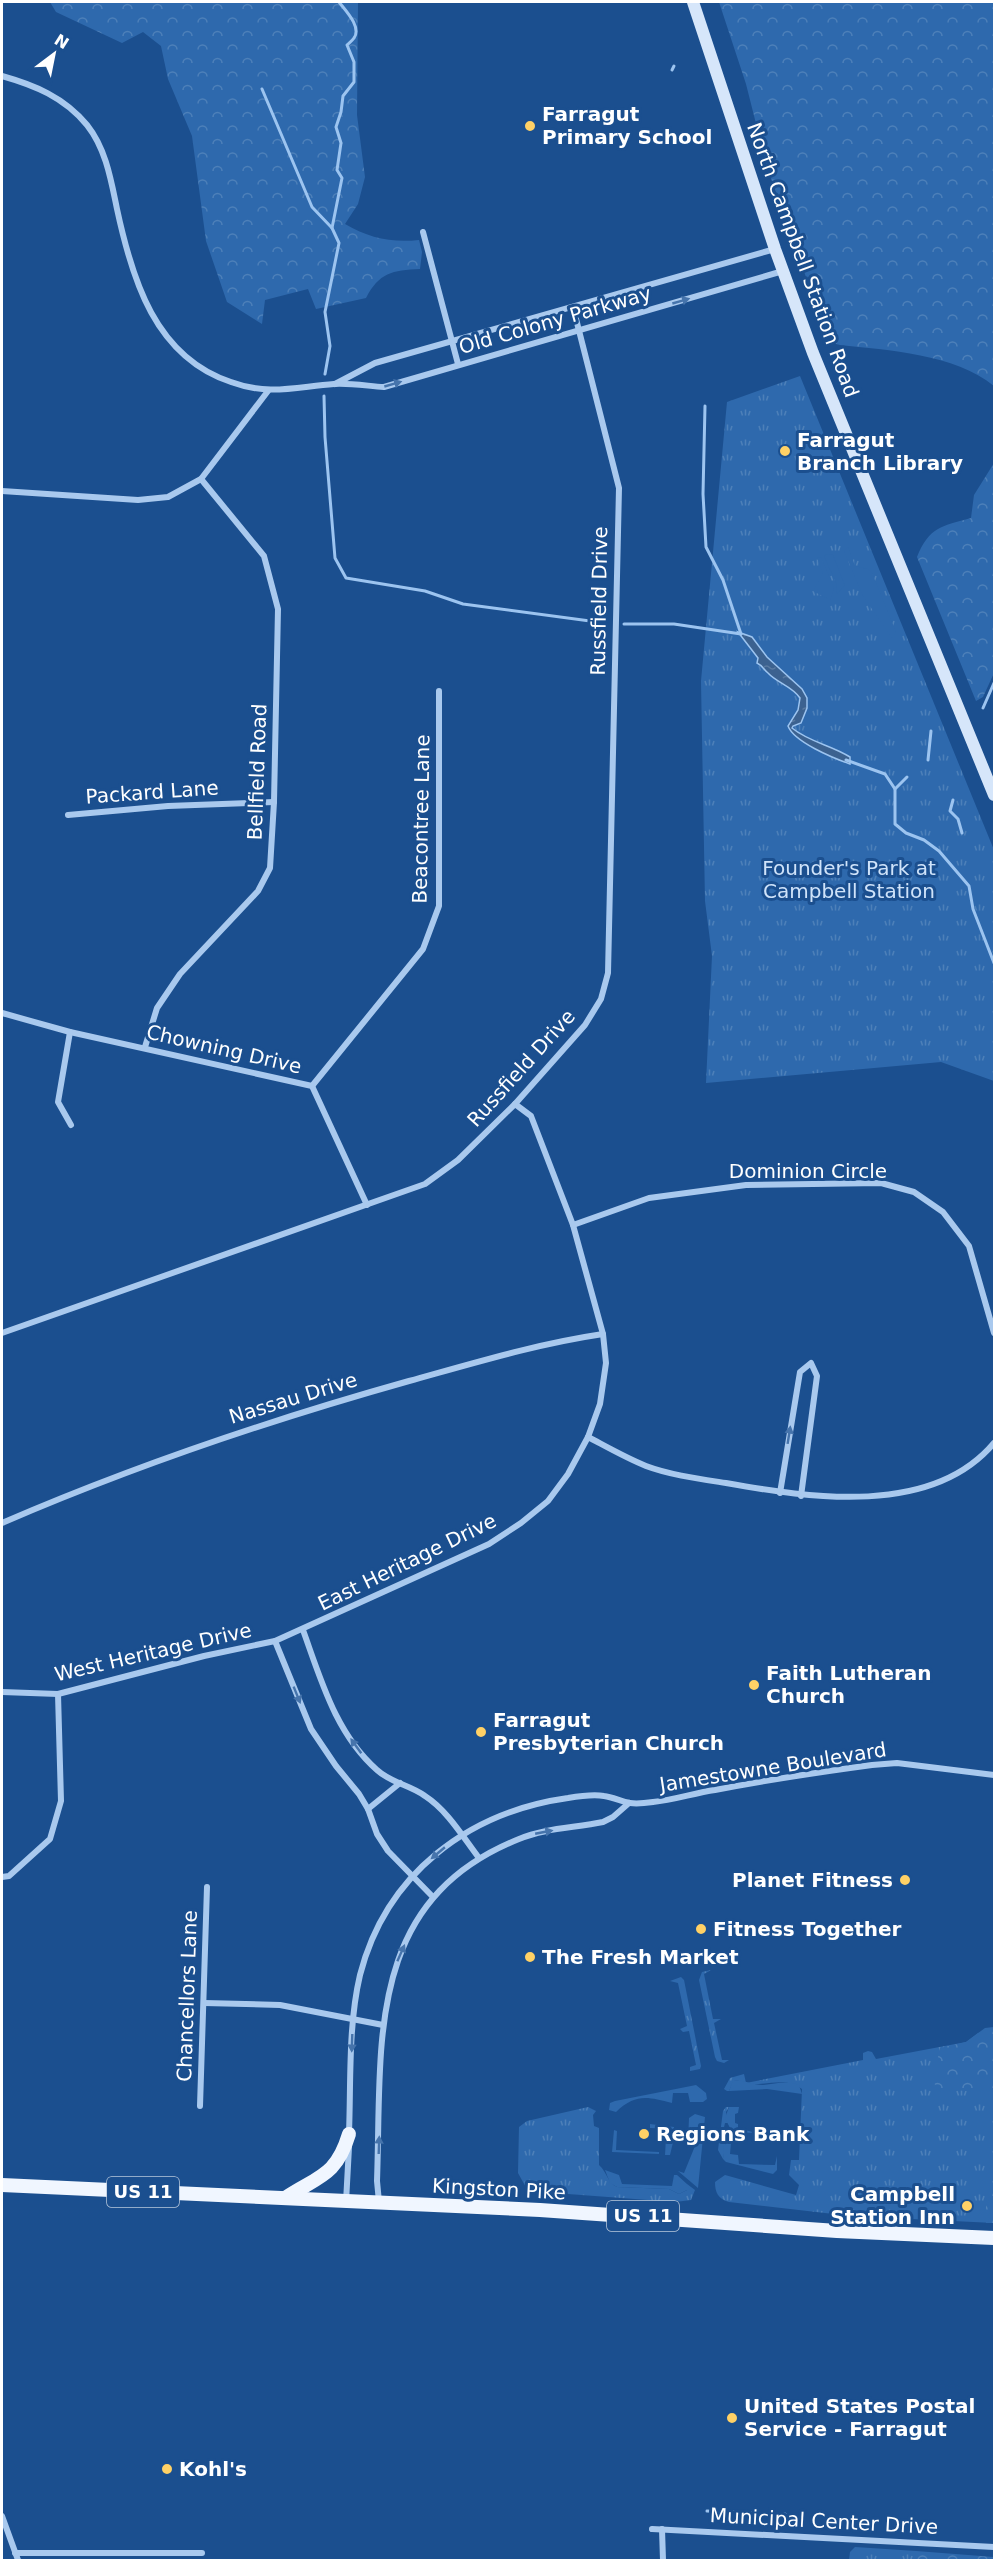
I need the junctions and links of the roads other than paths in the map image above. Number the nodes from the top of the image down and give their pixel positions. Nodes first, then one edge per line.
1 (693, 2) edge
2 (2, 76) edge
3 (423, 232) dead end
4 (775, 249) junction
5 (783, 271) junction
6 (573, 307) junction
7 (578, 331) junction
8 (452, 342) junction
9 (458, 364) junction
10 (335, 384) junction
11 (268, 392) junction
12 (201, 479) junction
13 (2, 491) edge
14 (439, 691) dead end
15 (990, 770) edge
16 (994, 795) edge
17 (274, 802) junction
18 (68, 815) dead end
19 (2, 1013) edge
20 (70, 1032) junction
21 (145, 1047) junction
22 (312, 1086) junction
23 (515, 1104) junction
24 (71, 1125) dead end
25 (367, 1205) junction
26 (573, 1225) junction
27 (2, 1333) edge
28 (603, 1334) junction
29 (994, 1334) edge
30 (588, 1437) junction
31 (994, 1443) edge
32 (780, 1493) junction
33 (801, 1496) junction
34 (2, 1522) edge
35 (303, 1630) junction
36 (275, 1641) junction
37 (2, 1692) edge
38 (58, 1694) junction
39 (994, 1775) edge
40 (400, 1783) junction
41 (629, 1803) junction
42 (369, 1809) junction
43 (461, 1834) junction
44 (479, 1858) junction
45 (2, 1877) edge
46 (411, 1877) junction
47 (207, 1887) dead end
48 (433, 1897) junction
49 (204, 2003) junction
50 (354, 2018) junction
51 (383, 2025) junction
52 (200, 2106) dead end
53 (349, 2134) junction
54 (2, 2185) edge
55 (285, 2198) junction
56 (346, 2202) junction
57 (379, 2203) junction
58 (994, 2238) edge
59 (2, 2516) edge
60 (652, 2529) dead end
61 (662, 2529) junction
62 (994, 2547) edge
63 (15, 2553) junction
64 (202, 2553) dead end
65 (11, 2560) edge
66 (18, 2560) edge
67 (663, 2560) edge

1 - 4 main road, North Campbell Station Road
2 - 11 street
3 - 8 street
4 - 5 main road, North Campbell Station Road
4 - 6 street, Old Colony Parkway
7 -> 5 street, Old Colony Parkway
5 - 15 main road, North Campbell Station Road
6 - 7 street, Russfield Drive
6 - 8 street, Old Colony Parkway
7 - 9 street, Old Colony Parkway
7 - 23 street, Russfield Drive
8 - 9 street
8 - 10 street, Old Colony Parkway
10 -> 9 street, Old Colony Parkway
10 - 11 street, Old Colony Parkway
11 - 12 street
12 - 13 street
12 - 17 street, Bellfield Road
14 - 22 street, Beacontree Lane
15 - 16 main road, North Campbell Station Road
17 - 18 street, Packard Lane
17 - 21 street, Bellfield Road
19 - 20 street, Chowning Drive
20 - 21 street, Chowning Drive
20 - 24 street
21 - 22 street, Chowning Drive
22 - 25 street, Chowning Drive
23 - 25 street, Russfield Drive
23 - 26 street, East Heritage Drive
25 - 27 street, Russfield Drive
26 - 28 street, East Heritage Drive
26 - 29 street, Dominion Circle
28 - 30 street, East Heritage Drive
28 - 34 street, Nassau Drive
30 - 32 street
30 - 35 street, East Heritage Drive
31 - 33 street
32 - 33 street
32 -> 33 street
35 - 36 street, East Heritage Drive
40 -> 35 street
36 - 38 street, West Heritage Drive
36 -> 42 street
37 - 38 street, West Heritage Drive
38 - 45 street
39 - 41 street, Jamestowne Boulevard
40 - 42 street
40 - 43 street
41 - 43 street, Jamestowne Boulevard
44 -> 41 street
42 - 46 street
43 - 44 street
43 -> 46 street, Jamestowne Boulevard
44 - 48 street
46 - 48 street
46 - 50 street, Jamestowne Boulevard
47 - 49 street, Chancellors Lane
51 -> 48 street
49 - 50 street
49 - 52 street, Chancellors Lane
50 - 51 street
50 -> 53 street, Jamestowne Boulevard
57 -> 51 street
53 - 55 main road
53 - 56 street, Jamestowne Boulevard
54 - 55 main road, Kingston Pike / US 11
55 - 56 main road, Kingston Pike / US 11
56 - 57 main road, Kingston Pike / US 11
57 - 58 main road, Kingston Pike / US 11
59 - 63 street
60 - 61 street, Municipal Center Drive
61 - 62 street, Municipal Center Drive
61 - 67 street
63 - 64 street
63 - 65 street
63 - 66 street

